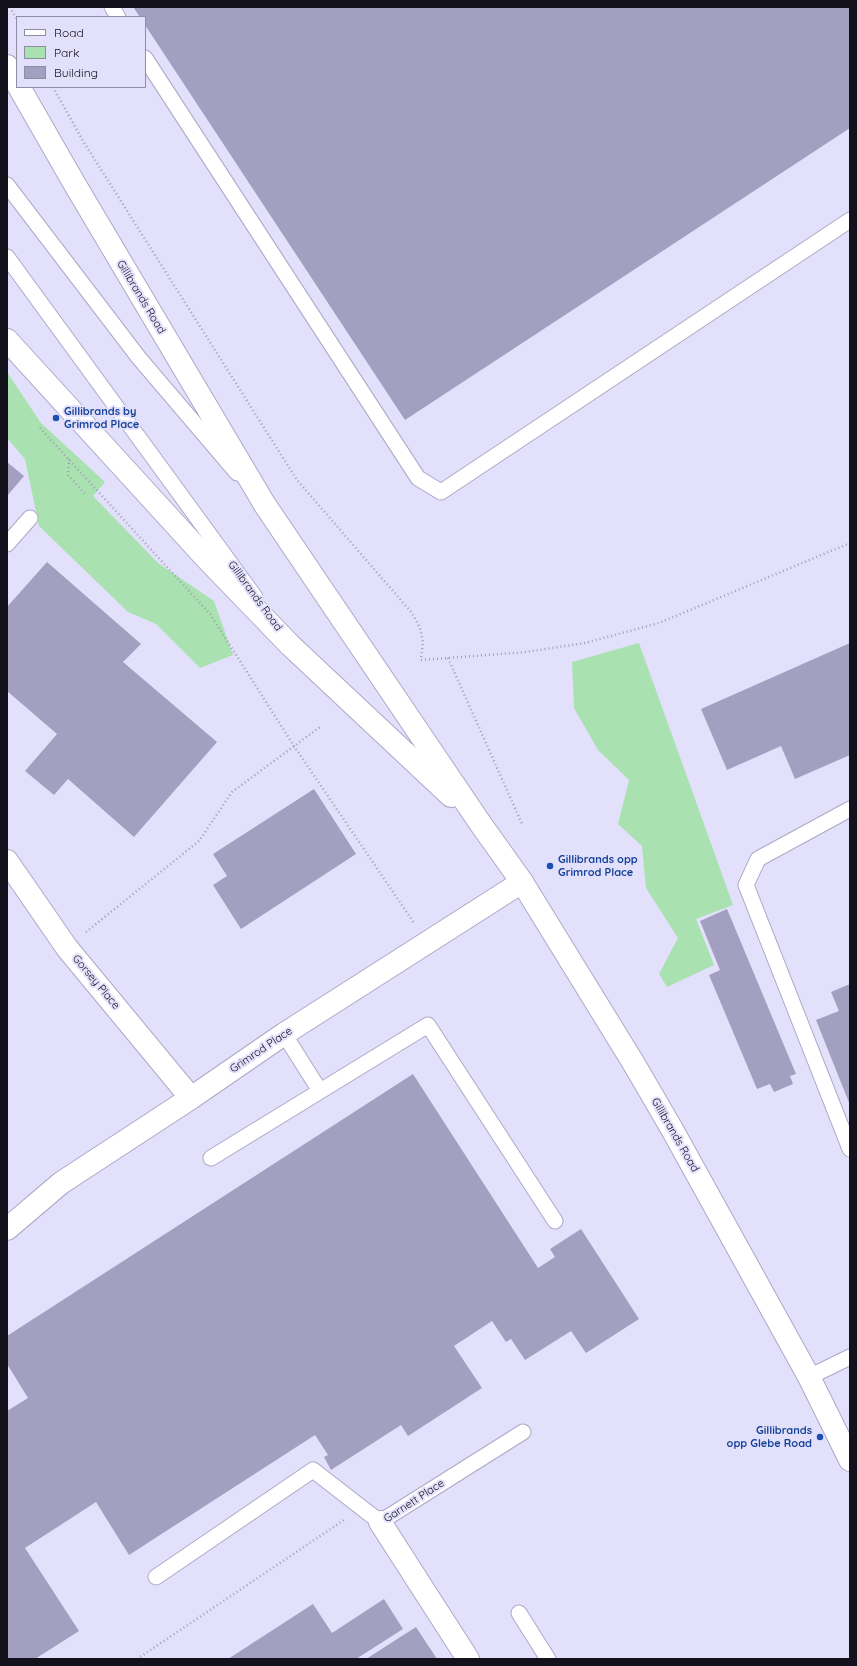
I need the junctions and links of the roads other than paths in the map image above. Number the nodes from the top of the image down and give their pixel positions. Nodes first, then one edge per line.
1 (112, 7) edge
2 (117, 16) edge
3 (146, 60) edge
4 (7, 66) edge
5 (16, 82) edge
6 (20, 88) edge
7 (7, 185) edge
8 (850, 220) edge
9 (7, 258) edge
10 (7, 340) edge
11 (264, 506) junction
12 (30, 518) dead end
13 (7, 544) edge
14 (290, 645) junction
15 (850, 809) edge
16 (480, 823) junction
17 (7, 861) edge
18 (522, 882) junction
19 (284, 1034) junction
20 (320, 1091) junction
21 (191, 1098) junction
22 (850, 1150) edge
23 (211, 1158) dead end
24 (555, 1221) dead end
25 (7, 1228) edge
26 (850, 1357) edge
27 (809, 1377) junction
28 (523, 1432) dead end
29 (850, 1460) edge
30 (380, 1522) junction
31 (156, 1577) dead end
32 (519, 1613) dead end
33 (468, 1659) edge
34 (548, 1659) edge

1 - 2 lane
3 - 8 lane
4 - 5 street
6 - 11 street, Gillibrands Road
7 - 11 lane, Gillibrands Road
9 - 14 lane, Gillibrands Road
10 - 14 street, Gillibrands Road
11 - 16 street, Gillibrands Road
12 - 13 lane
14 - 16 street, Gillibrands Road
15 - 22 lane
16 - 18 street, Gillibrands Road
17 - 21 street, Gorsey Place
18 - 19 street, Grimrod Place
18 - 27 street, Gillibrands Road
19 - 20 lane
19 - 21 street, Grimrod Place
20 - 23 lane
20 - 24 lane
21 - 25 street, Grimrod Place
26 - 27 lane
27 - 29 street, Gillibrands Road
28 - 30 lane, Garnett Place
30 - 31 lane
30 - 33 street, Garnett Place
32 - 34 lane

